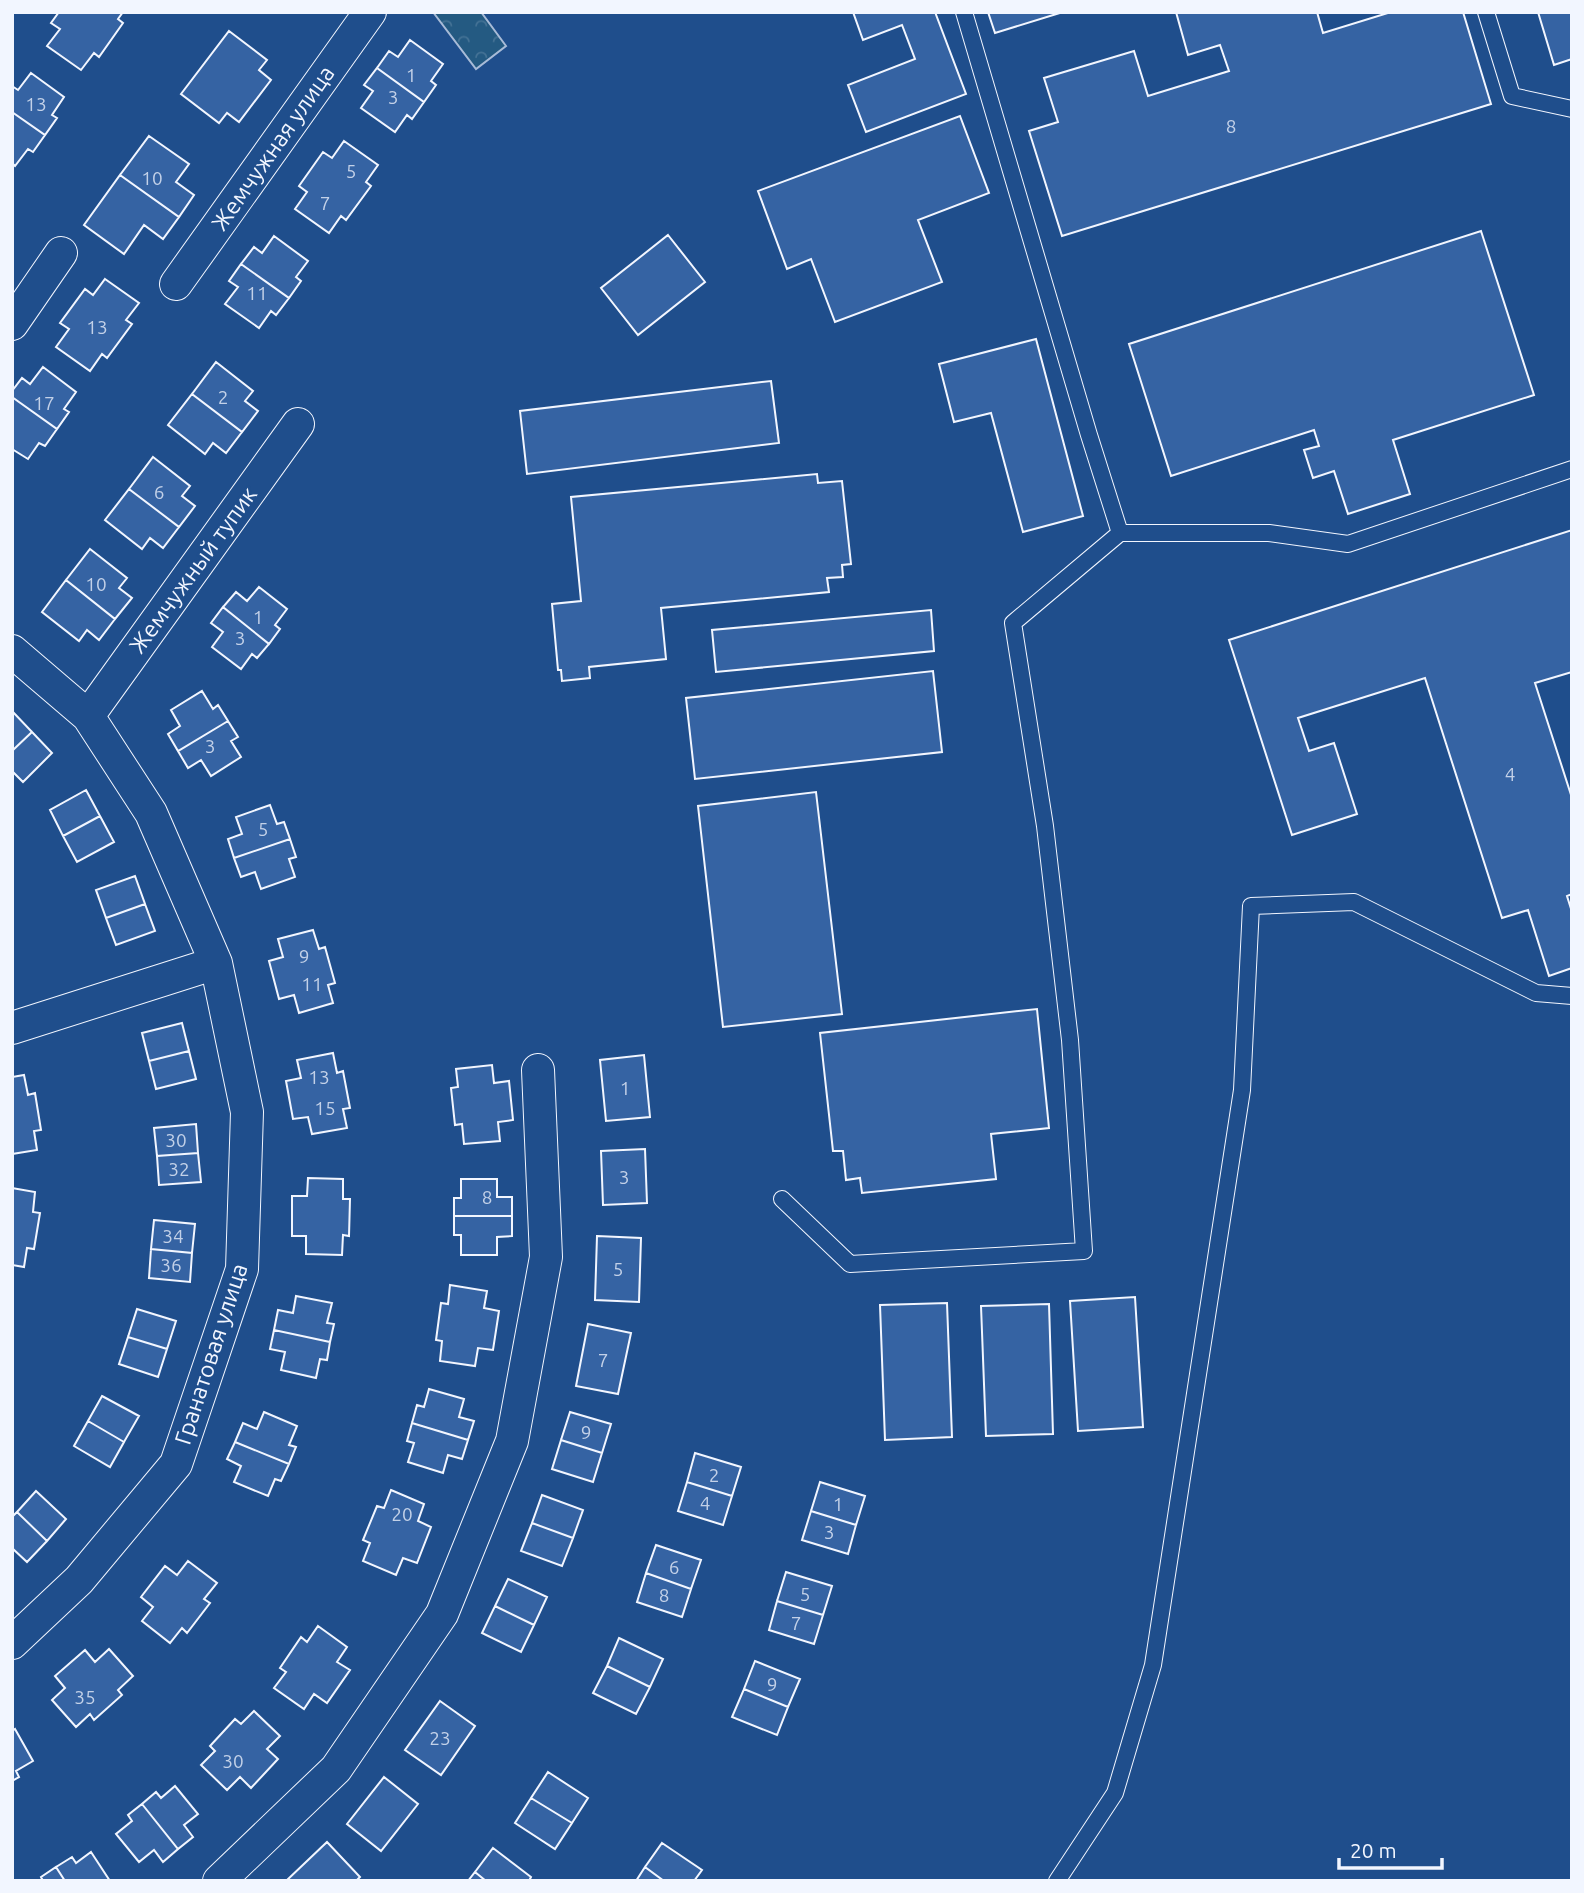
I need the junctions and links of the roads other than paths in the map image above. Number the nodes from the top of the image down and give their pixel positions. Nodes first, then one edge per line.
1 (370, 12) edge
2 (964, 12) edge
3 (1486, 12) edge
4 (1572, 109) edge
5 (61, 253) dead end
6 (176, 284) dead end
7 (12, 324) edge
8 (298, 424) dead end
9 (1572, 469) edge
10 (1121, 533) junction
11 (12, 651) edge
12 (88, 716) junction
13 (216, 963) junction
14 (1572, 996) edge
15 (12, 1028) edge
16 (538, 1070) dead end
17 (782, 1199) dead end
18 (12, 1643) edge
19 (219, 1881) edge
20 (1057, 1881) edge

1 - 6 street, Жемчужная улица
2 - 10 lane
3 - 4 lane
5 - 7 street
8 - 12 street, Жемчужный тупик
9 - 10 lane
10 - 17 lane
11 - 12 street, Гранатовая улица
12 - 13 street, Гранатовая улица
13 - 15 street
13 - 18 street, Гранатовая улица
14 - 20 lane
16 - 19 street

